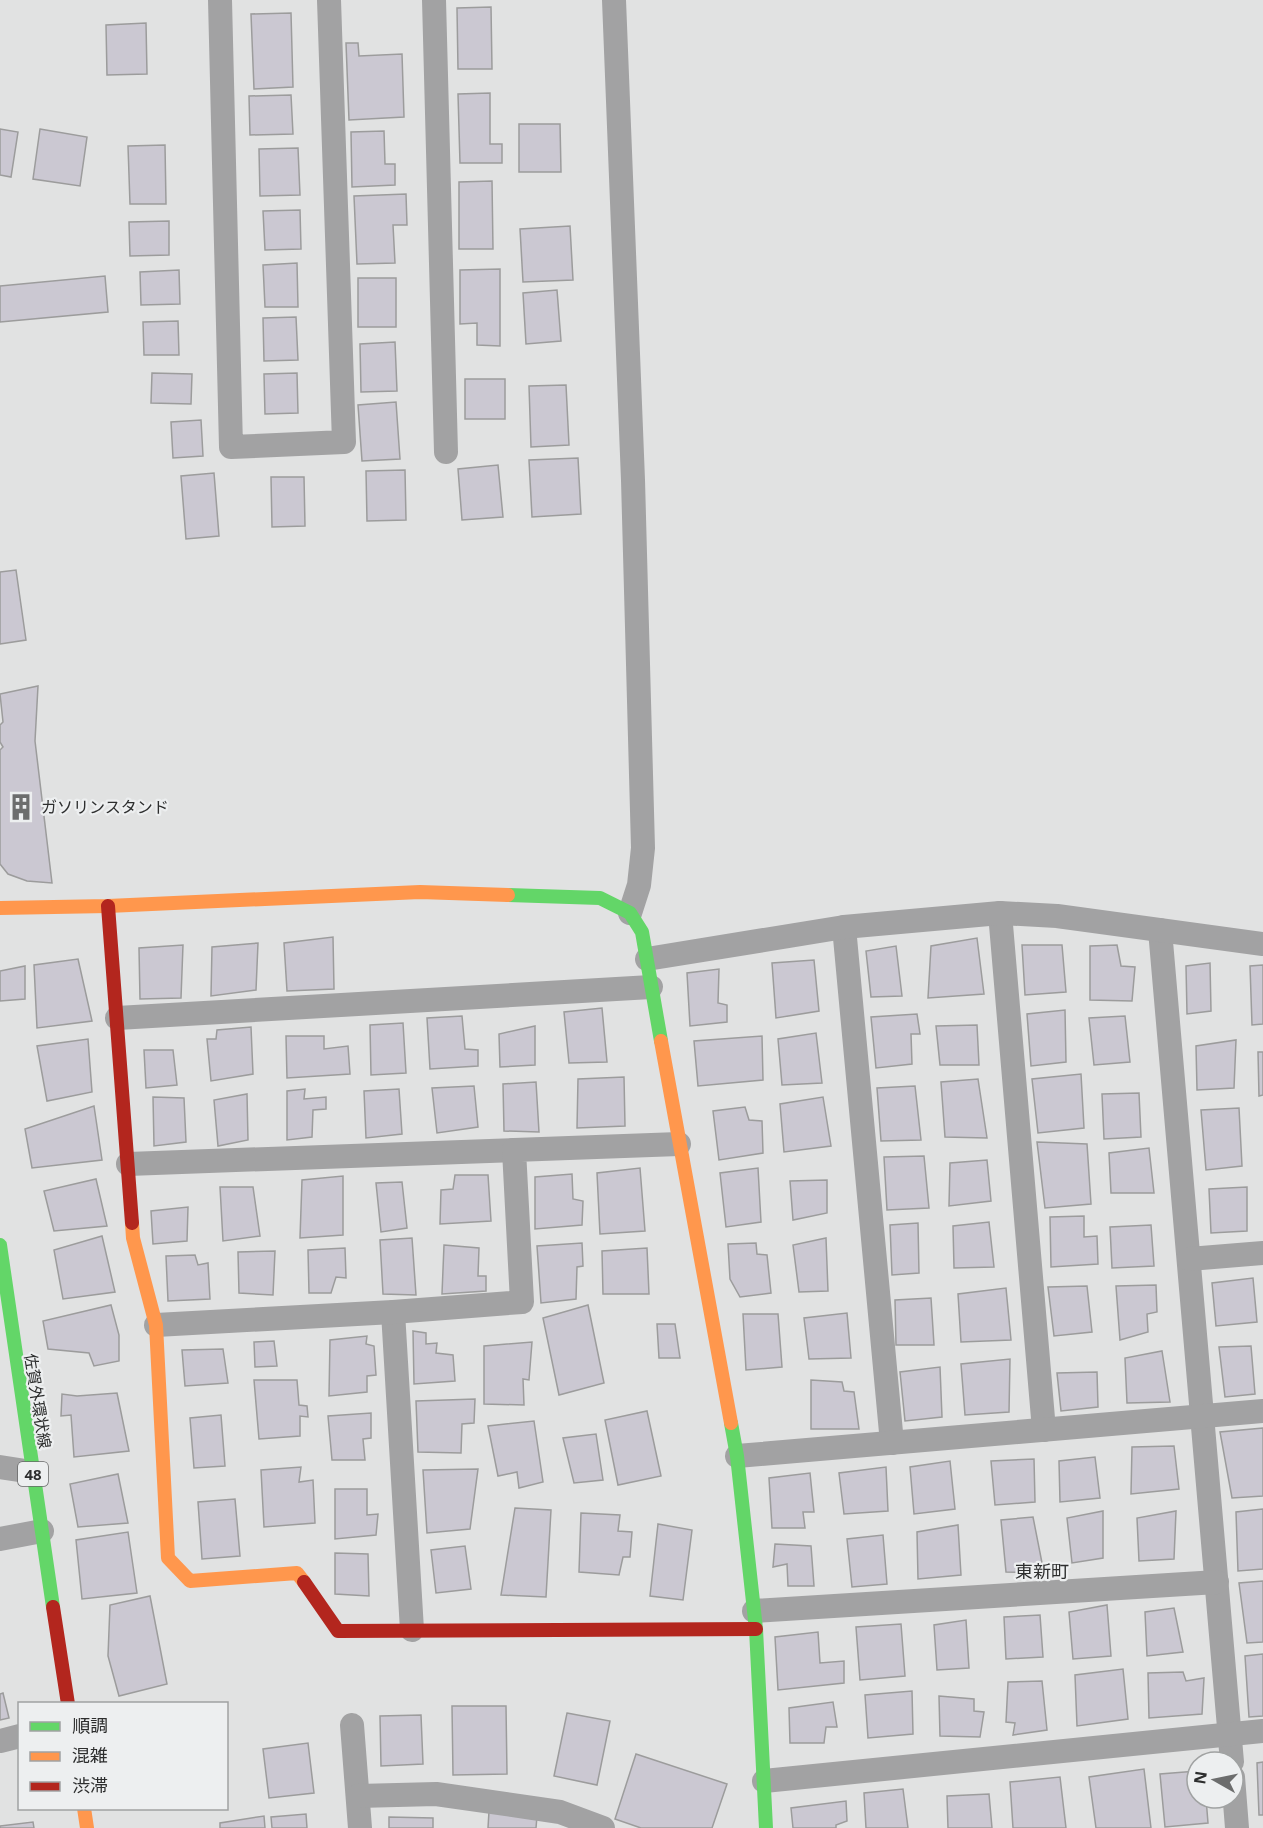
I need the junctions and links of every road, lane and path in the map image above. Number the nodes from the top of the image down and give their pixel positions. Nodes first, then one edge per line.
1 (220, 0) edge
2 (329, 0) edge
3 (434, 0) edge
4 (614, 0) edge
5 (446, 452) dead end
6 (108, 906) junction
7 (0, 908) edge
8 (630, 913) junction
9 (1000, 913) junction
10 (844, 927) junction
11 (1160, 930) junction
12 (1263, 944) edge
13 (647, 959) junction
14 (651, 987) junction
15 (117, 1018) junction
16 (679, 1143) junction
17 (514, 1150) junction
18 (128, 1164) junction
19 (0, 1245) edge
20 (1263, 1254) edge
21 (1189, 1259) junction
22 (393, 1312) junction
23 (156, 1325) junction
24 (7, 1353) edge
25 (1263, 1411) edge
26 (1203, 1416) junction
27 (1044, 1430) junction
28 (892, 1443) junction
29 (737, 1456) junction
30 (0, 1467) edge
31 (32, 1472) junction
32 (42, 1531) junction
33 (0, 1539) edge
34 (1217, 1581) junction
35 (755, 1620) junction
36 (412, 1630) junction
37 (68, 1702) edge
38 (352, 1725) dead end
39 (1263, 1731) edge
40 (1230, 1734) junction
41 (18, 1736) edge
42 (0, 1741) edge
43 (1231, 1750) edge
44 (764, 1780) junction
45 (358, 1796) junction
46 (84, 1810) edge
47 (1236, 1810) edge
48 (87, 1828) edge
49 (360, 1828) edge
50 (603, 1828) edge
51 (766, 1828) edge
52 (1237, 1828) edge

1 - 2 street
3 - 5 street
4 - 8 street
6 - 7 street
6 - 8 street
6 - 15 street
8 - 13 street
9 - 10 street
9 - 11 street
9 - 27 street
10 - 13 street
10 - 28 street
11 - 12 street
11 - 21 street
13 - 14 street
14 - 15 street
14 - 16 street
15 - 18 street
16 - 17 street
16 - 29 street
17 - 18 street
17 - 22 street
18 - 23 street
19 - 24 street, 佐賀外環状線 / 48
20 - 21 street
21 - 26 street
22 - 23 street
22 - 36 street
23 - 36 street
24 - 31 street, 佐賀外環状線 / 48
25 - 26 street
26 - 27 street
26 - 34 street
27 - 28 street
28 - 29 street
29 - 35 street
30 - 31 street
31 - 32 street, 佐賀外環状線 / 48
32 - 33 street
32 - 37 street, 佐賀外環状線 / 48
34 - 35 street
34 - 40 street
35 - 36 street
35 - 44 street
38 - 45 street
39 - 40 street
40 - 43 street
40 - 44 street
41 - 42 street
44 - 51 street
45 - 49 street
45 - 50 street
46 - 48 street
47 - 52 street

